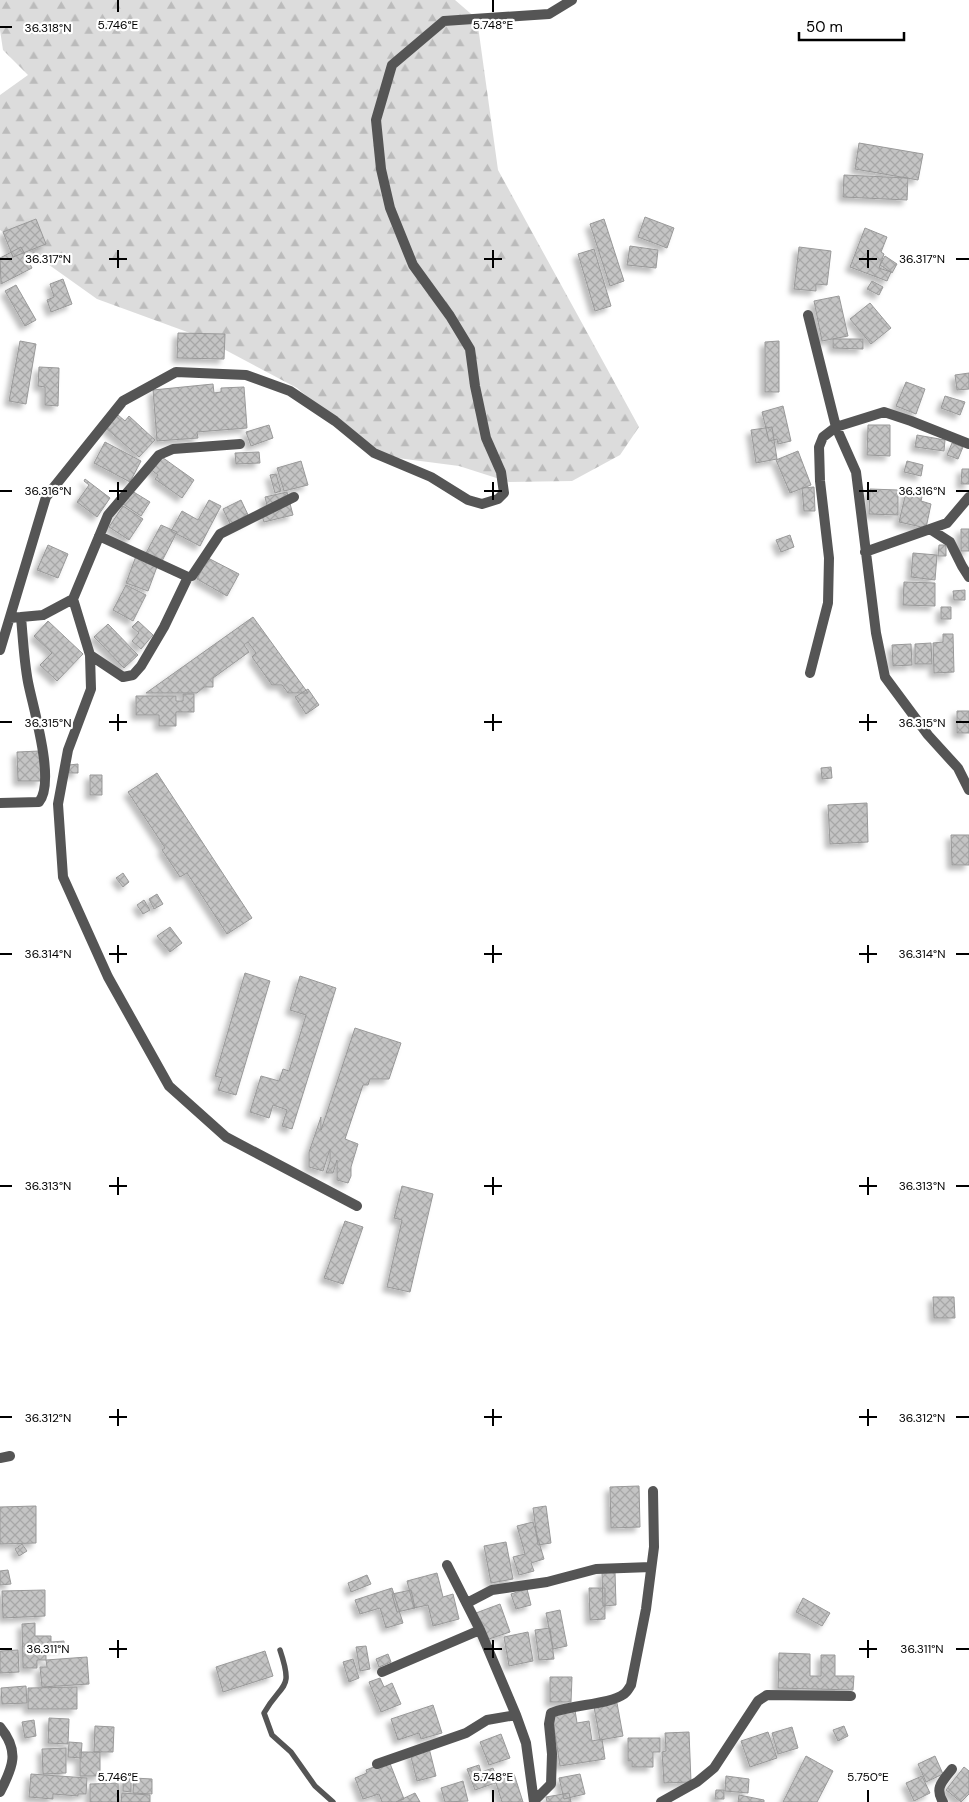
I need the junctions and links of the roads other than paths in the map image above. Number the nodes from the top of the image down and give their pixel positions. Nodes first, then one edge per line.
1 (572, 0) edge
2 (808, 315) dead end
3 (836, 427) junction
4 (240, 444) dead end
5 (969, 444) edge
6 (294, 497) dead end
7 (969, 497) edge
8 (930, 529) junction
9 (99, 536) junction
10 (865, 552) junction
11 (188, 577) junction
12 (969, 577) edge
13 (73, 599) junction
14 (21, 617) junction
15 (10, 618) junction
16 (0, 650) edge
17 (90, 655) junction
18 (810, 673) dead end
19 (969, 790) edge
20 (0, 803) edge
21 (357, 1206) dead end
22 (653, 1491) dead end
23 (447, 1565) dead end
24 (651, 1567) junction
25 (467, 1603) junction
26 (480, 1630) junction
27 (280, 1650) dead end
28 (382, 1672) dead end
29 (852, 1696) dead end
30 (516, 1715) junction
31 (0, 1727) edge
32 (377, 1764) dead end
33 (952, 1769) dead end
34 (0, 1792) edge
35 (333, 1802) edge
36 (534, 1802) edge
37 (661, 1802) edge
38 (943, 1802) edge

1 - 15 street
2 - 3 street
3 - 5 street
3 - 10 street
3 - 18 street
4 - 9 street
6 - 11 street
7 - 8 street
8 - 10 street
8 - 12 street
9 - 11 street
9 - 13 street
10 - 19 street
11 - 17 street
13 - 14 street
13 - 17 street
14 - 15 street
14 - 20 street
15 - 16 street
17 - 21 street
22 - 24 street
23 - 25 street
24 - 25 street
24 - 36 street
25 - 26 street
26 - 28 street
26 - 30 street
27 - 35 lane
29 - 37 street
30 - 32 street
30 - 36 street
31 - 34 street
33 - 38 street

